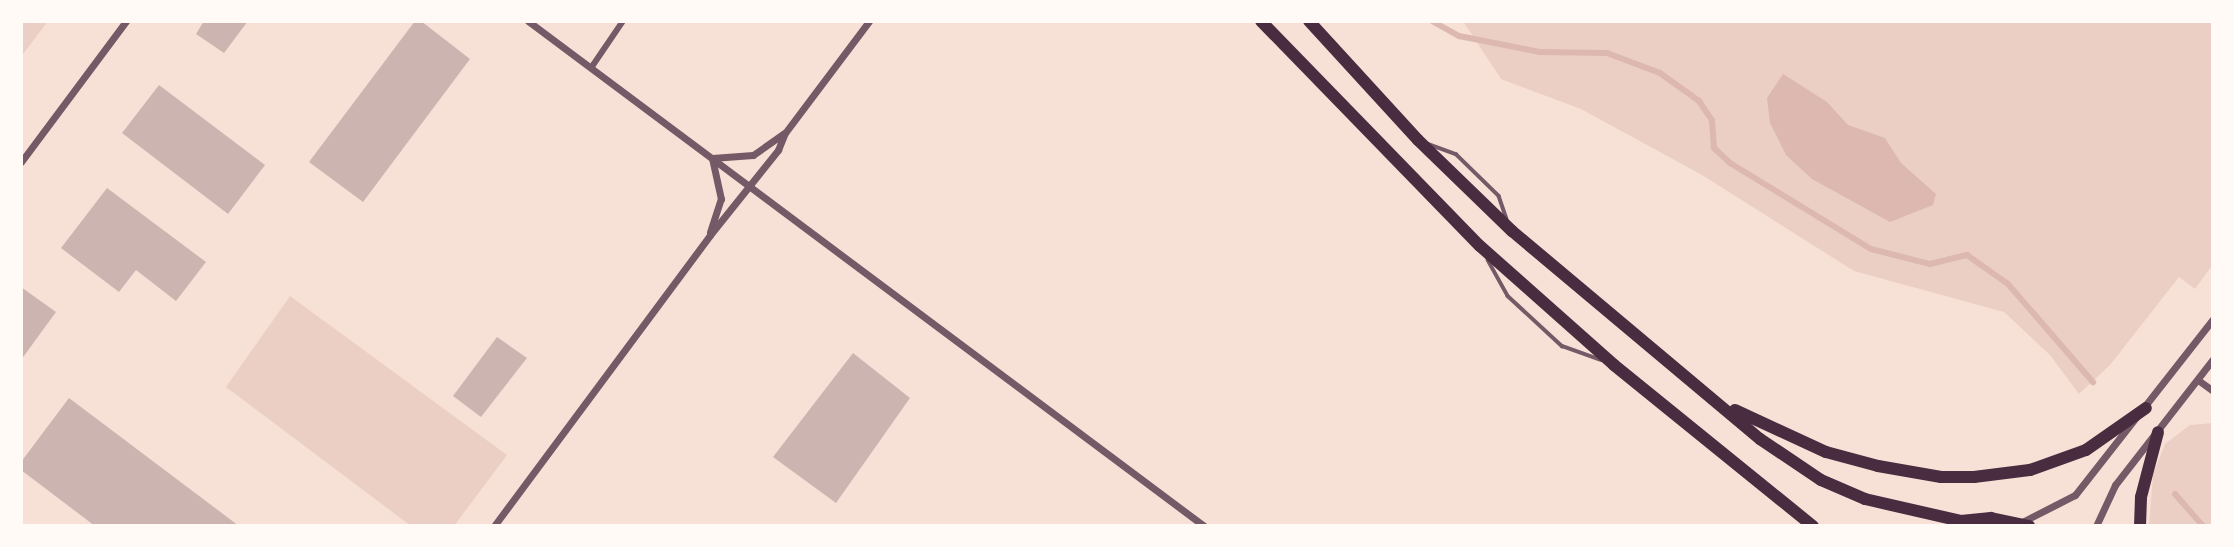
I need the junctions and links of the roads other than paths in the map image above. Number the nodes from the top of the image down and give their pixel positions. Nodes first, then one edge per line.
1 (126, 21) edge
2 (528, 21) edge
3 (623, 21) edge
4 (869, 21) edge
5 (1261, 21) edge
6 (1309, 21) edge
7 (591, 68) junction
8 (785, 133) junction
9 (712, 159) junction
10 (21, 162) edge
11 (750, 187) junction
12 (710, 235) junction
13 (1480, 246) junction
14 (2213, 319) edge
15 (2213, 359) edge
16 (1615, 365) junction
17 (2198, 380) junction
18 (2213, 391) edge
19 (1724, 405) junction
20 (2146, 408) junction
21 (2158, 432) junction
22 (1961, 521) junction
23 (2025, 524) edge
24 (494, 526) edge
25 (1204, 526) edge
26 (1813, 526) edge
27 (1947, 526) edge
28 (2096, 526) edge
29 (2140, 526) edge

1 - 10 street
2 - 7 street
3 - 7 street
4 - 8 street
5 - 13 highway
6 - 19 highway
7 - 9 street
8 - 9 street
8 - 11 street
9 - 11 street
9 - 12 street
11 - 12 street
11 - 25 street
12 - 24 street
13 - 16 highway
13 - 16 lane
14 - 20 street
15 - 17 street
16 - 26 highway
17 - 18 street
17 - 21 street
19 - 20 highway
19 - 22 highway
20 - 23 street
21 - 28 street
21 - 29 highway
22 - 23 highway
22 - 27 highway

